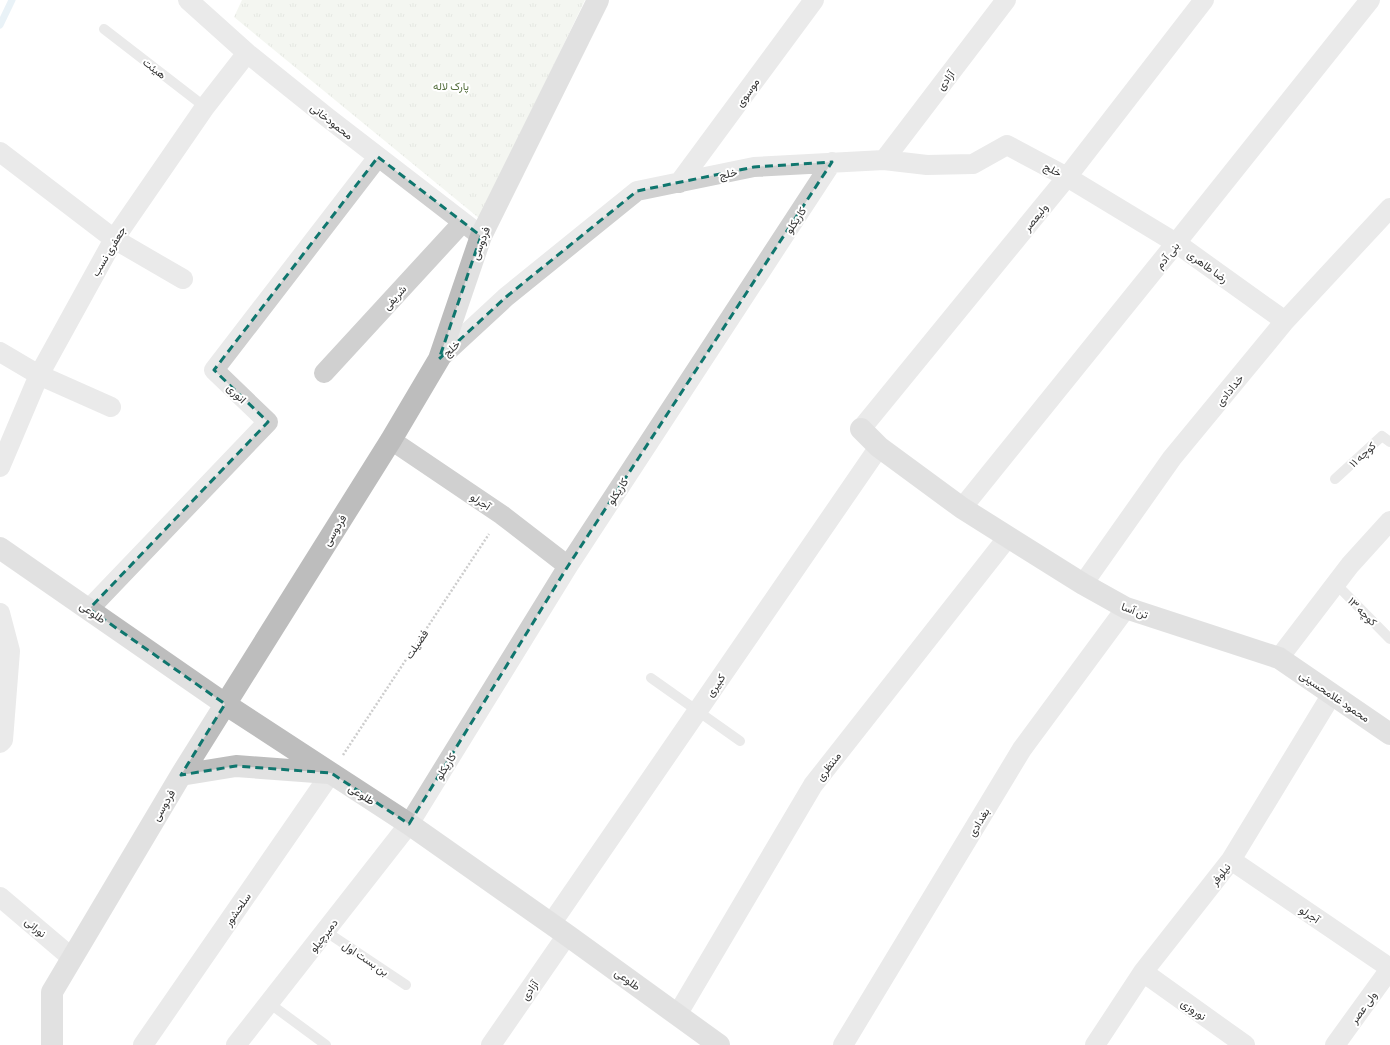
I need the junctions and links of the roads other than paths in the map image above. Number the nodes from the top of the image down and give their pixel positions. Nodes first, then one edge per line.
1 (188, 0) edge
2 (598, 0) edge
3 (814, 0) edge
4 (1006, 0) edge
5 (1204, 0) edge
6 (1370, 0) edge
7 (104, 29) dead end
8 (247, 53) junction
9 (206, 107) junction
10 (0, 152) edge
11 (378, 157) junction
12 (884, 160) junction
13 (832, 162) junction
14 (1067, 177) junction
15 (679, 183) junction
16 (1389, 212) edge
17 (463, 222) junction
18 (481, 236) junction
19 (114, 239) junction
20 (1176, 243) junction
21 (183, 279) dead end
22 (1285, 321) junction
23 (0, 352) edge
24 (439, 359) junction
25 (324, 373) dead end
26 (39, 375) junction
27 (112, 407) dead end
28 (861, 429) joint
29 (391, 440) junction
30 (1390, 442) edge
31 (879, 447) junction
32 (0, 467) edge
33 (1335, 479) dead end
34 (962, 508) junction
35 (1390, 521) edge
36 (1008, 536) junction
37 (0, 548) edge
38 (568, 566) junction
39 (1083, 584) junction
40 (1336, 584) junction
41 (1126, 608) junction
42 (89, 609) junction
43 (0, 613) edge
44 (1390, 639) edge
45 (1279, 658) junction
46 (651, 678) dead end
47 (1332, 694) junction
48 (225, 704) junction
49 (698, 710) junction
50 (1390, 734) edge
51 (740, 741) dead end
52 (0, 743) edge
53 (331, 773) junction
54 (181, 775) junction
55 (409, 824) junction
56 (1230, 860) junction
57 (0, 897) edge
58 (559, 930) junction
59 (325, 931) junction
60 (72, 958) junction
61 (1390, 969) edge
62 (1144, 972) junction
63 (406, 986) dead end
64 (269, 1003) junction
65 (677, 1014) junction
66 (52, 1045) edge
67 (143, 1045) edge
68 (236, 1045) edge
69 (326, 1045) edge
70 (491, 1045) edge
71 (720, 1045) edge
72 (843, 1045) edge
73 (1095, 1045) edge
74 (1245, 1045) edge
75 (1335, 1045) edge

1 - 8 street, محمودخانی
2 - 18 street, فردوسی
3 - 15 street, موسوی
4 - 12 street, آزادی
5 - 14 street, ولیعصر
6 - 20 street, بنی آدم
7 - 9 lane, هیئت
8 - 9 street, جعفری نسب
8 - 11 street, محمودخانی
9 - 19 street, جعفری نسب
10 - 19 street
11 - 17 street, محمودخانی
11 - 42 street, انوری
12 - 13 street, خلج
12 - 14 street, خلج
13 - 15 street, خلج
13 - 38 street, کاریکلو
14 - 20 street, رضا طاهری
14 - 28 street, ولیعصر
15 - 24 street, خلج
16 - 22 street, خدادادی
17 - 18 street, محمودخانی
17 - 25 street, شریفی
18 - 24 street, فردوسی
19 - 21 street
19 - 26 street, جعفری نسب
20 - 22 street, رضا طاهری
20 - 34 street, بنی آدم
22 - 39 street, خدادادی
23 - 26 street
24 - 29 street, فردوسی
26 - 27 street
26 - 32 street, جعفری نسب
28 - 31 street, تن آسا
29 - 38 street, آجرلو
29 - 48 street, فردوسی
30 - 33 lane, کوچه ۱۱
31 - 34 street, تن آسا
31 - 49 street, کبیری
34 - 36 street, تن آسا
35 - 40 street
36 - 39 street, تن آسا
36 - 65 street, منتظری
37 - 42 street, طلوعی
38 - 55 street, کاریکلو
39 - 41 street, تن آسا
40 - 44 lane, کوچه ۱۳
40 - 45 street
41 - 45 street, تن آسا
41 - 72 street, بغدادی
42 - 48 street, طلوعی
43 - 52 street
45 - 47 street, محمود غلامحسینی
46 - 49 lane
47 - 50 street, محمود غلامحسینی
47 - 56 street, نیلوفر
48 - 53 street, طلوعی
48 - 54 street, فردوسی
49 - 51 lane
49 - 58 street, کبیری
53 - 54 street
53 - 55 street, طلوعی
53 - 67 street, سلحشور
54 - 60 street, فردوسی
55 - 58 street, طلوعی
55 - 59 street, دمیرچیلو
56 - 61 street, آجرلو
56 - 62 street, نیلوفر
57 - 60 street, نورانی
58 - 65 street, طلوعی
58 - 70 street, آزادی
59 - 63 lane, بن بست اول
59 - 64 street, دمیرچیلو
60 - 66 street, فردوسی
61 - 75 street, ولی عصر
62 - 73 street, نیلوفر
62 - 74 street, نوروزی
64 - 68 street, دمیرچیلو
64 - 69 lane
65 - 71 street, طلوعی

